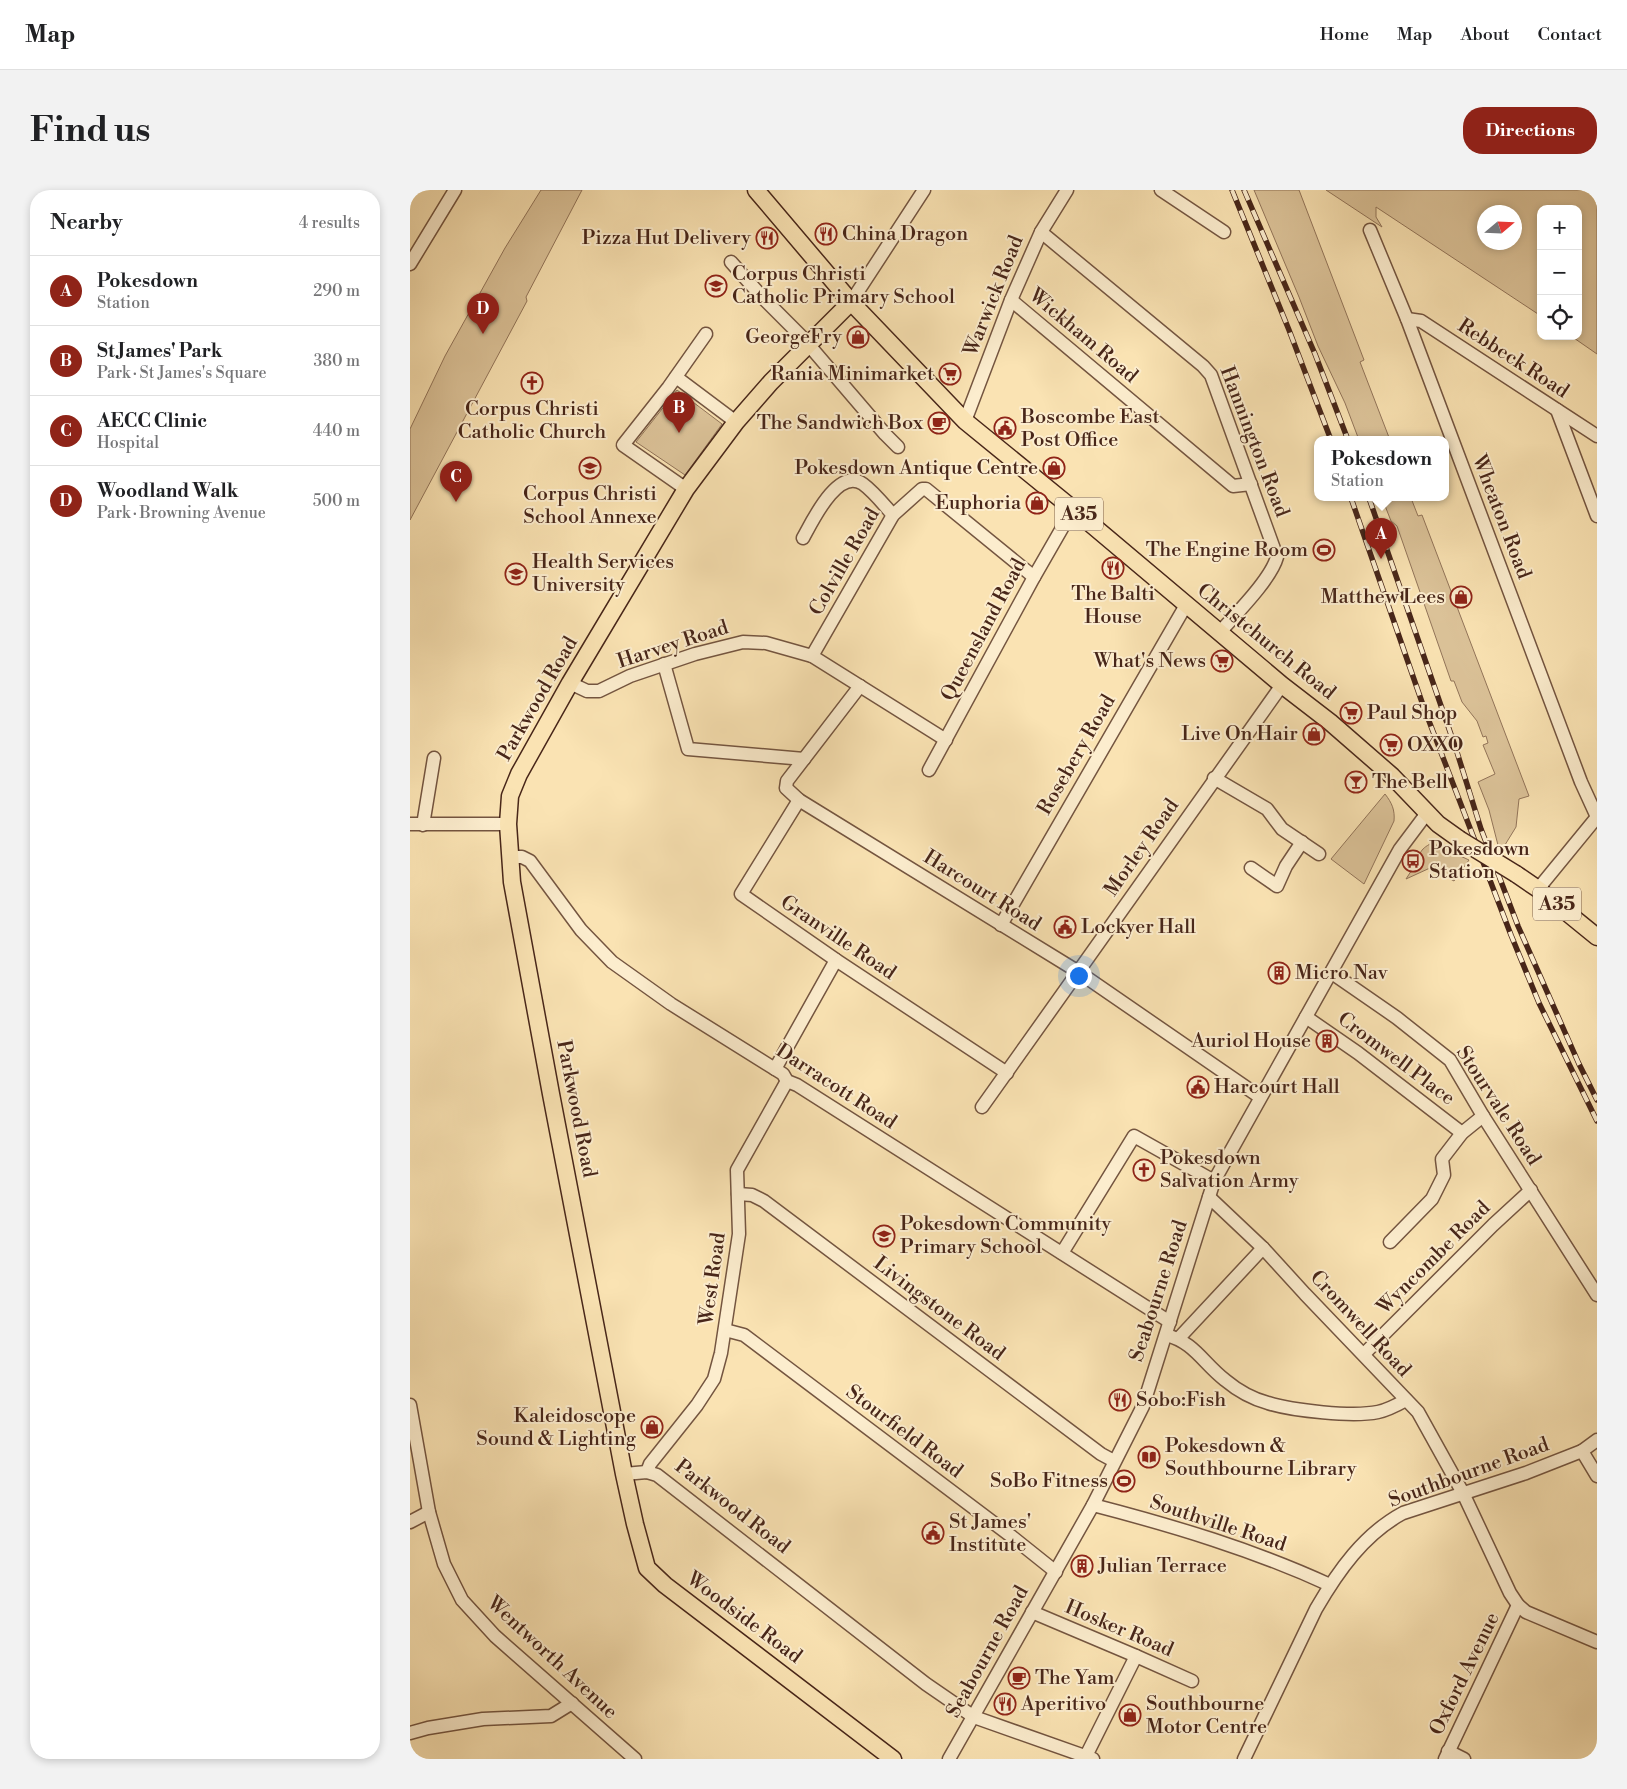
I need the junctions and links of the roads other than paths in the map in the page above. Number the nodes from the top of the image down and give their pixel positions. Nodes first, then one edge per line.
1 (455, 190) edge
2 (756, 190) edge
3 (924, 190) edge
4 (1067, 190) edge
5 (1161, 190) edge
6 (1370, 230) dead end
7 (1041, 232) junction
8 (1224, 232) dead end
9 (415, 248) edge
10 (731, 262) dead end
11 (410, 264) edge
12 (1011, 300) junction
13 (851, 302) junction
14 (1407, 319) junction
15 (706, 334) dead end
16 (808, 346) junction
17 (676, 376) junction
18 (1557, 410) junction
19 (965, 421) junction
20 (736, 422) junction
21 (1597, 436) edge
22 (898, 447) dead end
23 (1251, 484) junction
24 (686, 489) junction
25 (1073, 509) junction
26 (893, 515) junction
27 (1597, 516) edge
28 (803, 538) dead end
29 (1034, 577) junction
30 (1186, 605) junction
31 (1220, 632) junction
32 (812, 656) junction
33 (664, 664) junction
34 (570, 683) junction
35 (1282, 685) junction
36 (860, 686) junction
37 (946, 740) junction
38 (434, 758) dead end
39 (804, 760) junction
40 (929, 770) dead end
41 (1214, 778) junction
42 (799, 800) junction
43 (1427, 813) junction
44 (1597, 817) edge
45 (508, 824) junction
46 (416, 825) edge
47 (1302, 842) junction
48 (1319, 854) dead end
49 (509, 857) junction
50 (1251, 868) dead end
51 (1538, 889) junction
52 (1001, 925) junction
53 (1597, 937) edge
54 (836, 960) junction
55 (1078, 971) junction
56 (1332, 973) junction
57 (1306, 1017) junction
58 (775, 1069) junction
59 (1007, 1073) junction
60 (787, 1082) junction
61 (1260, 1097) junction
62 (982, 1107) dead end
63 (1484, 1116) junction
64 (1462, 1133) junction
65 (1214, 1181) junction
66 (1531, 1190) junction
67 (738, 1194) junction
68 (1208, 1197) junction
69 (1390, 1242) dead end
70 (1263, 1248) junction
71 (1062, 1253) junction
72 (1597, 1295) edge
73 (1170, 1322) junction
74 (725, 1330) junction
75 (1166, 1335) junction
76 (1179, 1338) junction
77 (1364, 1354) junction
78 (1406, 1400) junction
79 (410, 1405) edge
80 (1597, 1440) edge
81 (1582, 1451) junction
82 (1114, 1461) junction
83 (647, 1472) junction
84 (624, 1474) junction
85 (1597, 1476) edge
86 (1463, 1492) junction
87 (1093, 1505) junction
88 (429, 1512) junction
89 (410, 1522) edge
90 (1056, 1572) junction
91 (1330, 1585) junction
92 (1518, 1605) junction
93 (1032, 1612) junction
94 (1597, 1642) edge
95 (1136, 1656) junction
96 (1192, 1681) dead end
97 (572, 1703) junction
98 (974, 1717) junction
99 (410, 1734) edge
100 (1446, 1755) edge
101 (1090, 1758) edge
102 (635, 1759) edge
103 (892, 1759) edge
104 (949, 1759) edge
105 (1244, 1759) edge
106 (1464, 1759) edge

1 - 9 street
2 - 13 main road, Christchurch Road / A35
3 - 13 street
4 - 7 street, Warwick Road
5 - 8 street
6 - 14 street, Wheaton Road
7 - 12 street, Warwick Road
7 - 23 street, Hannington Road
9 - 11 street
10 - 16 street
12 - 19 street, Warwick Road
12 - 23 street, Wickham Road
13 - 16 main road, Parkwood Road
13 - 19 main road, Christchurch Road / A35
14 - 18 street, Rebbeck Road
14 - 44 street, Wheaton Road
15 - 17 street
16 - 20 main road, Parkwood Road
16 - 22 street
17 - 20 street
17 - 24 street
18 - 21 street, Rebbeck Road
18 - 27 street
19 - 25 main road, Christchurch Road / A35
20 - 24 main road, Parkwood Road
23 - 31 street, Hannington Road
24 - 34 main road, Parkwood Road
25 - 29 street, Queensland Road
25 - 30 main road, Christchurch Road / A35
26 - 28 street
26 - 29 street, Colville Road
26 - 32 street, Colville Road
29 - 37 street, Queensland Road
30 - 31 main road, Christchurch Road / A35
30 - 52 street, Rosebery Road
31 - 35 main road, Christchurch Road / A35
32 - 33 street, Harvey Road
32 - 36 street, Harvey Road
33 - 34 street, Harvey Road
33 - 39 street
34 - 45 main road, Parkwood Road
35 - 41 street, Morley Road
35 - 43 main road, Christchurch Road / A35
36 - 37 street, Harvey Road
36 - 39 street
37 - 40 street, Queensland Road
38 - 46 street
39 - 42 street, Harcourt Road
41 - 47 street
41 - 55 street, Morley Road
42 - 52 street, Harcourt Road
42 - 54 street, Granville Road
43 - 51 main road, Christchurch Road / A35, bridge
43 - 56 street, Seabourne Road
44 - 51 street
45 - 46 street
45 - 49 main road, Parkwood Road
47 - 48 street
47 - 50 street
49 - 58 street, Darracott Road
49 - 84 main road, Parkwood Road
51 - 53 main road, Christchurch Road / A35
52 - 55 street, Harcourt Road
54 - 58 street
54 - 59 street, Granville Road
55 - 59 street, Morley Road
55 - 61 street, Harcourt Road
56 - 57 street, Seabourne Road
56 - 63 street, Stourvale Road
57 - 61 street, Seabourne Road
57 - 64 street, Cromwell Place
58 - 60 street, Darracott Road
59 - 62 street, Morley Road
60 - 67 street, West Road
60 - 71 street, Darracott Road
61 - 65 street, Seabourne Road
63 - 64 street
63 - 66 street, Stourvale Road
64 - 69 street
65 - 68 street, Seabourne Road
65 - 71 street
66 - 72 street, Stourvale Road
66 - 77 street, Wyncombe Road
67 - 74 street, West Road
67 - 82 street, Livingstone Road
68 - 70 street, Cromwell Road
68 - 73 street, Seabourne Road
70 - 76 street
70 - 77 street, Cromwell Road
71 - 73 street, Darracott Road
73 - 75 street, Seabourne Road
74 - 83 street, West Road
74 - 90 street, Stourfield Road
75 - 76 street
75 - 82 street, Seabourne Road
76 - 78 street
77 - 78 street, Cromwell Road
78 - 86 street, Cromwell Road
79 - 88 street, Wentworth Avenue
80 - 81 street, Southbourne Road
81 - 85 street
81 - 86 street, Southbourne Road
82 - 87 street, Seabourne Road
83 - 84 street, Parkwood Road
83 - 98 street, Parkwood Road
84 - 103 main road, Woodside Road
86 - 91 street, Southbourne Road
86 - 92 street, Cromwell Road
87 - 90 street, Seabourne Road
87 - 91 street, Southville Road
88 - 89 street
88 - 97 street, Wentworth Avenue
90 - 93 street, Seabourne Road
91 - 105 street, Southbourne Road
92 - 94 street
92 - 100 street, Oxford Avenue
93 - 95 street, Hosker Road
93 - 98 street, Seabourne Road
95 - 96 street, Hosker Road
95 - 101 street
97 - 99 street
97 - 102 street, Wentworth Avenue
98 - 101 street, Parkwood Road
98 - 104 street, Seabourne Road
100 - 106 street

